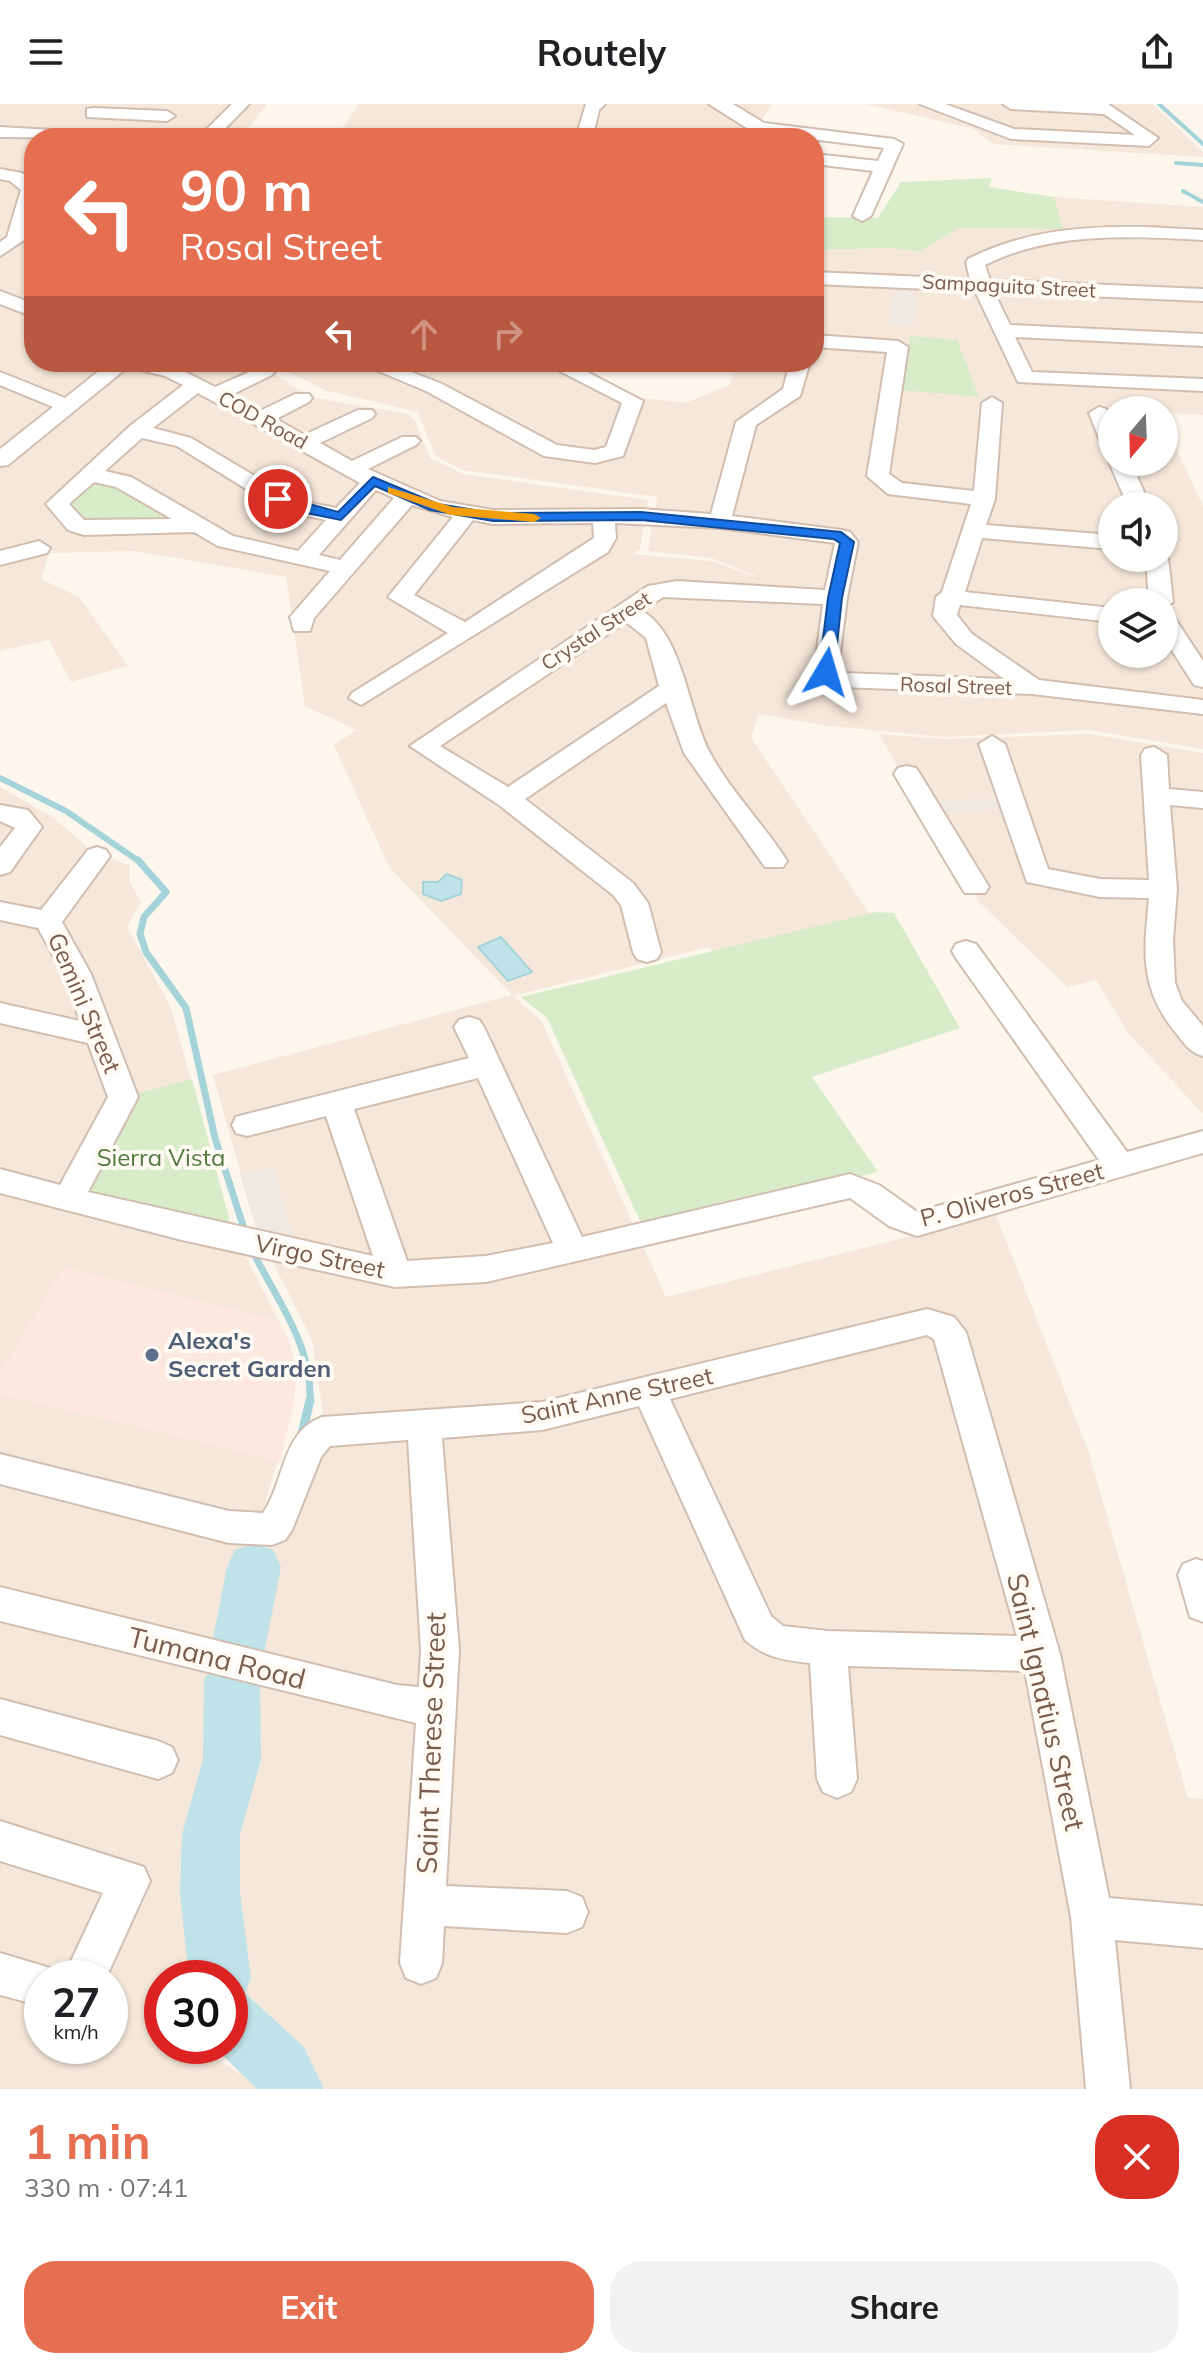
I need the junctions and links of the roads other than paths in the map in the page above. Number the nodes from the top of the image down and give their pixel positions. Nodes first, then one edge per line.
1 (241, 104) edge
2 (597, 104) edge
3 (933, 104) edge
4 (1011, 104) edge
5 (727, 106) edge
6 (92, 108) edge
7 (827, 114) dead end
8 (167, 116) dead end
9 (4, 127) edge
10 (87, 128) edge
11 (216, 128) edge
12 (587, 128) edge
13 (751, 128) edge
14 (821, 128) edge
15 (24, 129) edge
16 (824, 136) edge
17 (824, 160) edge
18 (885, 167) junction
19 (0, 174) edge
20 (24, 184) edge
21 (0, 206) edge
22 (24, 207) joint
23 (862, 216) dead end
24 (1203, 235) edge
25 (0, 250) edge
26 (824, 278) edge
27 (982, 286) junction
28 (24, 289) edge
29 (1203, 295) edge
30 (0, 297) edge
31 (24, 307) edge
32 (1002, 330) junction
33 (1203, 340) edge
34 (824, 342) edge
35 (109, 372) edge
36 (185, 372) edge
37 (262, 372) edge
38 (393, 372) edge
39 (573, 372) edge
40 (798, 372) edge
41 (0, 378) edge
42 (1088, 380) junction
43 (1203, 385) edge
44 (207, 389) junction
45 (302, 398) dead end
46 (992, 403) dead end
47 (65, 405) junction
48 (1098, 409) edge
49 (365, 414) dead end
50 (260, 419) junction
51 (137, 430) junction
52 (409, 441) dead end
53 (304, 443) junction
54 (0, 460) edge
55 (352, 469) junction
56 (89, 474) junction
57 (373, 481) junction
58 (407, 497) junction
59 (984, 499) junction
60 (435, 507) joint
61 (467, 513) junction
62 (341, 516) junction
63 (603, 516) junction
64 (720, 521) junction
65 (199, 525) junction
66 (975, 531) junction
67 (1098, 541) edge
68 (39, 548) dead end
69 (0, 558) edge
70 (304, 558) junction
71 (345, 568) junction
72 (948, 597) junction
73 (835, 598) junction
74 (624, 611) junction
75 (1098, 613) edge
76 (302, 626) dead end
77 (465, 632) junction
78 (1178, 642) edge
79 (1203, 680) edge
80 (1032, 687) junction
81 (672, 688) junction
82 (361, 698) dead end
83 (1203, 707) edge
84 (992, 744) dead end
85 (1154, 755) dead end
86 (907, 774) dead end
87 (1159, 796) junction
88 (508, 799) junction
89 (1203, 800) edge
90 (0, 813) edge
91 (97, 856) dead end
92 (774, 861) dead end
93 (0, 866) edge
94 (975, 887) dead end
95 (1163, 889) junction
96 (0, 911) edge
97 (48, 921) junction
98 (966, 951) dead end
99 (647, 952) dead end
100 (0, 1013) edge
101 (469, 1027) dead end
102 (103, 1036) junction
103 (1203, 1046) edge
104 (485, 1065) junction
105 (337, 1105) junction
106 (247, 1125) dead end
107 (1203, 1142) edge
108 (1119, 1165) junction
109 (0, 1181) edge
110 (68, 1199) junction
111 (643, 1235) joint
112 (573, 1252) junction
113 (395, 1274) junction
114 (942, 1326) joint
115 (649, 1391) junction
116 (424, 1427) junction
117 (0, 1469) edge
118 (5, 1613) edge
119 (828, 1648) junction
120 (1041, 1654) junction
121 (436, 1707) junction
122 (0, 1717) edge
123 (158, 1760) dead end
124 (837, 1779) dead end
125 (0, 1841) edge
126 (424, 1905) junction
127 (567, 1912) dead end
128 (1092, 1917) junction
129 (1203, 1927) edge
130 (93, 1960) edge
131 (421, 1963) dead end
132 (0, 1974) edge
133 (24, 1980) edge
134 (1108, 2089) edge

1 - 11 street
2 - 12 street
3 - 4 street
5 - 13 street
6 - 8 street
6 - 10 street
7 - 14 street
9 - 15 street
16 - 18 street
17 - 18 street
18 - 23 street
19 - 20 street
21 - 22 street
22 - 25 street
24 - 27 street
26 - 27 street, Sampaguita Street
27 - 29 street, Sampaguita Street
27 - 32 street
28 - 30 street
30 - 31 street
32 - 33 street
32 - 42 street
34 - 59 street
35 - 47 street
36 - 44 street, COD Road
37 - 44 street
38 - 39 street
40 - 64 street
41 - 47 street
42 - 43 street
42 - 48 street
44 - 50 street, COD Road
44 - 51 street
45 - 50 street
46 - 59 street
47 - 54 street
49 - 53 street
50 - 53 street, COD Road
51 - 56 street
51 - 62 street
52 - 55 street
53 - 55 street, COD Road
55 - 57 street, COD Road
56 - 65 street
56 - 65 street
57 - 58 street, COD Road
57 - 62 street
58 - 60 street, COD Road
58 - 71 street
59 - 66 street
60 - 61 street, Rosal Street
61 - 63 street, Rosal Street
61 - 77 street
62 - 70 street
63 - 64 street, Rosal Street
63 - 77 street
64 - 73 street, Rosal Street
65 - 70 street
66 - 67 street
66 - 72 street
68 - 69 street
70 - 71 street
71 - 76 street
72 - 75 street
72 - 80 street
73 - 74 street, Crystal Street
73 - 80 street, Rosal Street
74 - 81 street
74 - 88 street, Crystal Street
77 - 82 street
78 - 79 street
80 - 83 street, Rosal Street
81 - 88 street
81 - 92 street
84 - 95 street
85 - 87 street
86 - 94 street
87 - 89 street
87 - 95 street
88 - 99 street
90 - 93 street
91 - 97 street, Gemini Street
95 - 103 street
96 - 97 street
97 - 102 street, Gemini Street
98 - 108 street
100 - 102 street
101 - 104 street
102 - 110 street, Gemini Street
104 - 105 street
104 - 112 street
105 - 106 street
105 - 113 street
107 - 108 street, P. Oliveros Street
108 - 111 street, P. Oliveros Street
109 - 110 street, Virgo Street
110 - 113 street, Virgo Street
111 - 112 street, Virgo Street
112 - 113 street, Virgo Street
114 - 115 street, Saint Anne Street
114 - 120 street, Saint Ignatius Street
115 - 116 street, Saint Anne Street
115 - 119 street
116 - 117 street, Saint Anne Street
116 - 121 street, Saint Therese Street
118 - 121 street, Tumana Road
119 - 120 street
119 - 124 street
120 - 128 street, Saint Ignatius Street
121 - 126 street, Saint Therese Street
122 - 123 street
125 - 130 street
126 - 127 street
126 - 131 street, Saint Therese Street
128 - 129 street
128 - 134 street, Saint Ignatius Street
132 - 133 street

